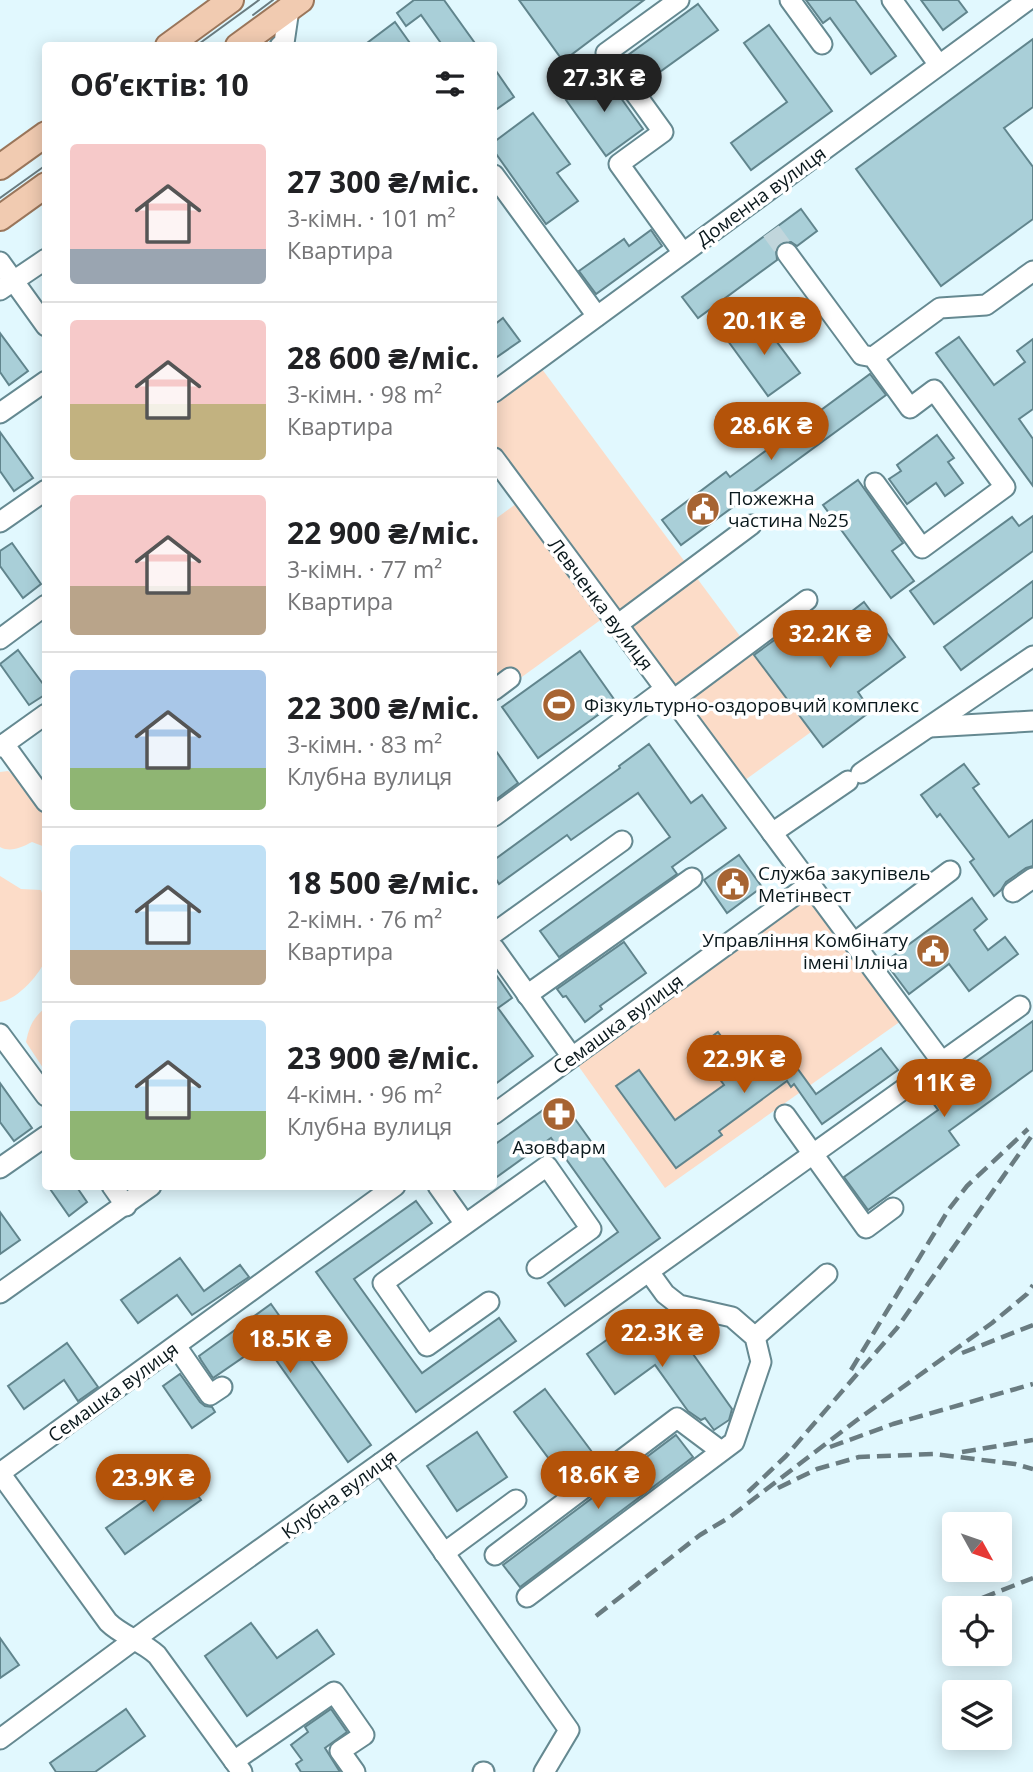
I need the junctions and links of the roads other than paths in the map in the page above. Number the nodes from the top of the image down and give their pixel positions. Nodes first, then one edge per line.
1 (231, 0) edge
2 (679, 0) edge
3 (790, 0) edge
4 (892, 0) edge
5 (1028, 0) edge
6 (295, 4) edge
7 (179, 42) edge
8 (243, 42) edge
9 (284, 42) edge
10 (821, 44) dead end
11 (939, 65) junction
12 (42, 137) edge
13 (0, 167) edge
14 (497, 179) edge
15 (42, 188) edge
16 (0, 218) edge
17 (683, 253) junction
18 (787, 253) tunnel mouth
19 (42, 261) edge
20 (0, 262) edge
21 (1033, 271) edge
22 (6, 286) edge
23 (597, 316) junction
24 (42, 323) edge
25 (873, 357) junction
26 (42, 383) edge
27 (497, 390) edge
28 (0, 414) edge
29 (497, 462) edge
30 (875, 483) dead end
31 (42, 492) edge
32 (0, 522) edge
33 (751, 525) dead end
34 (807, 600) dead end
35 (42, 609) edge
36 (617, 625) junction
37 (0, 639) edge
38 (1033, 656) edge
39 (510, 678) dead end
40 (497, 688) edge
41 (669, 695) junction
42 (976, 695) junction
43 (42, 717) edge
44 (1033, 721) edge
45 (995, 723) junction
46 (929, 727) junction
47 (2, 745) edge
48 (42, 797) edge
49 (497, 814) edge
50 (772, 833) junction
51 (622, 841) dead end
52 (950, 871) dead end
53 (692, 878) dead end
54 (1033, 878) edge
55 (810, 884) junction
56 (1013, 892) dead end
57 (497, 931) edge
58 (854, 943) junction
59 (497, 952) edge
60 (527, 995) junction
61 (1020, 1006) dead end
62 (0, 1034) edge
63 (572, 1057) junction
64 (942, 1062) junction
65 (42, 1091) edge
66 (497, 1112) edge
67 (785, 1115) dead end
68 (42, 1139) edge
69 (813, 1154) junction
70 (0, 1168) edge
71 (115, 1190) edge
72 (147, 1190) edge
73 (390, 1190) edge
74 (441, 1190) edge
75 (126, 1206) junction
76 (892, 1208) dead end
77 (465, 1224) junction
78 (537, 1268) dead end
79 (649, 1272) junction
80 (827, 1274) dead end
81 (0, 1293) edge
82 (489, 1302) dead end
83 (755, 1337) junction
84 (176, 1346) junction
85 (222, 1387) dead end
86 (721, 1451) junction
87 (381, 1463) junction
88 (0, 1473) edge
89 (516, 1500) dead end
90 (444, 1553) junction
91 (495, 1555) dead end
92 (527, 1597) dead end
93 (135, 1639) junction
94 (0, 1739) edge
95 (238, 1767) edge
96 (355, 1772) edge
97 (544, 1772) edge

1 - 7 main road
2 - 17 street
3 - 10 street
4 - 11 street
5 - 11 street, Доменна вулиця
6 - 8 main road
6 - 9 street
11 - 17 street, Доменна вулиця
12 - 13 main road
14 - 23 street
15 - 16 main road
17 - 23 street, Доменна вулиця
18 - 25 street
19 - 22 street
20 - 22 street
21 - 25 street
22 - 24 street
23 - 27 street, Доменна вулиця
25 - 30 street
26 - 28 street
29 - 36 street, Левченка вулиця
31 - 32 street
33 - 36 street
34 - 41 street
35 - 37 street
36 - 41 street, Левченка вулиця
38 - 42 street
39 - 40 street
41 - 49 street
41 - 50 street, Левченка вулиця
42 - 45 street
42 - 46 street
43 - 47 street
44 - 45 street
45 - 46 street
46 - 50 street
47 - 48 street
50 - 55 street, Левченка вулиця
51 - 57 street
52 - 58 street
53 - 60 street
54 - 56 street
55 - 58 street, Левченка вулиця
55 - 63 street, Семашка вулиця
58 - 64 street, Левченка вулиця
59 - 60 street
60 - 63 street
61 - 64 street, Клубна вулиця
62 - 65 street
63 - 66 street, Семашка вулиця
64 - 69 street, Клубна вулиця
67 - 69 street
68 - 70 street
69 - 76 street
69 - 79 street, Клубна вулиця
71 - 75 street
72 - 75 street
73 - 84 street, Семашка вулиця
74 - 77 street
75 - 81 street
77 - 78 street
77 - 82 street
79 - 83 street
79 - 87 street, Клубна вулиця
80 - 83 street
83 - 86 street
84 - 85 street
84 - 88 street, Семашка вулиця
86 - 91 street
86 - 92 street
87 - 90 street
87 - 93 street, Клубна вулиця
88 - 93 street
89 - 90 street
90 - 97 street
93 - 94 street, Клубна вулиця
93 - 95 street
95 - 96 street

